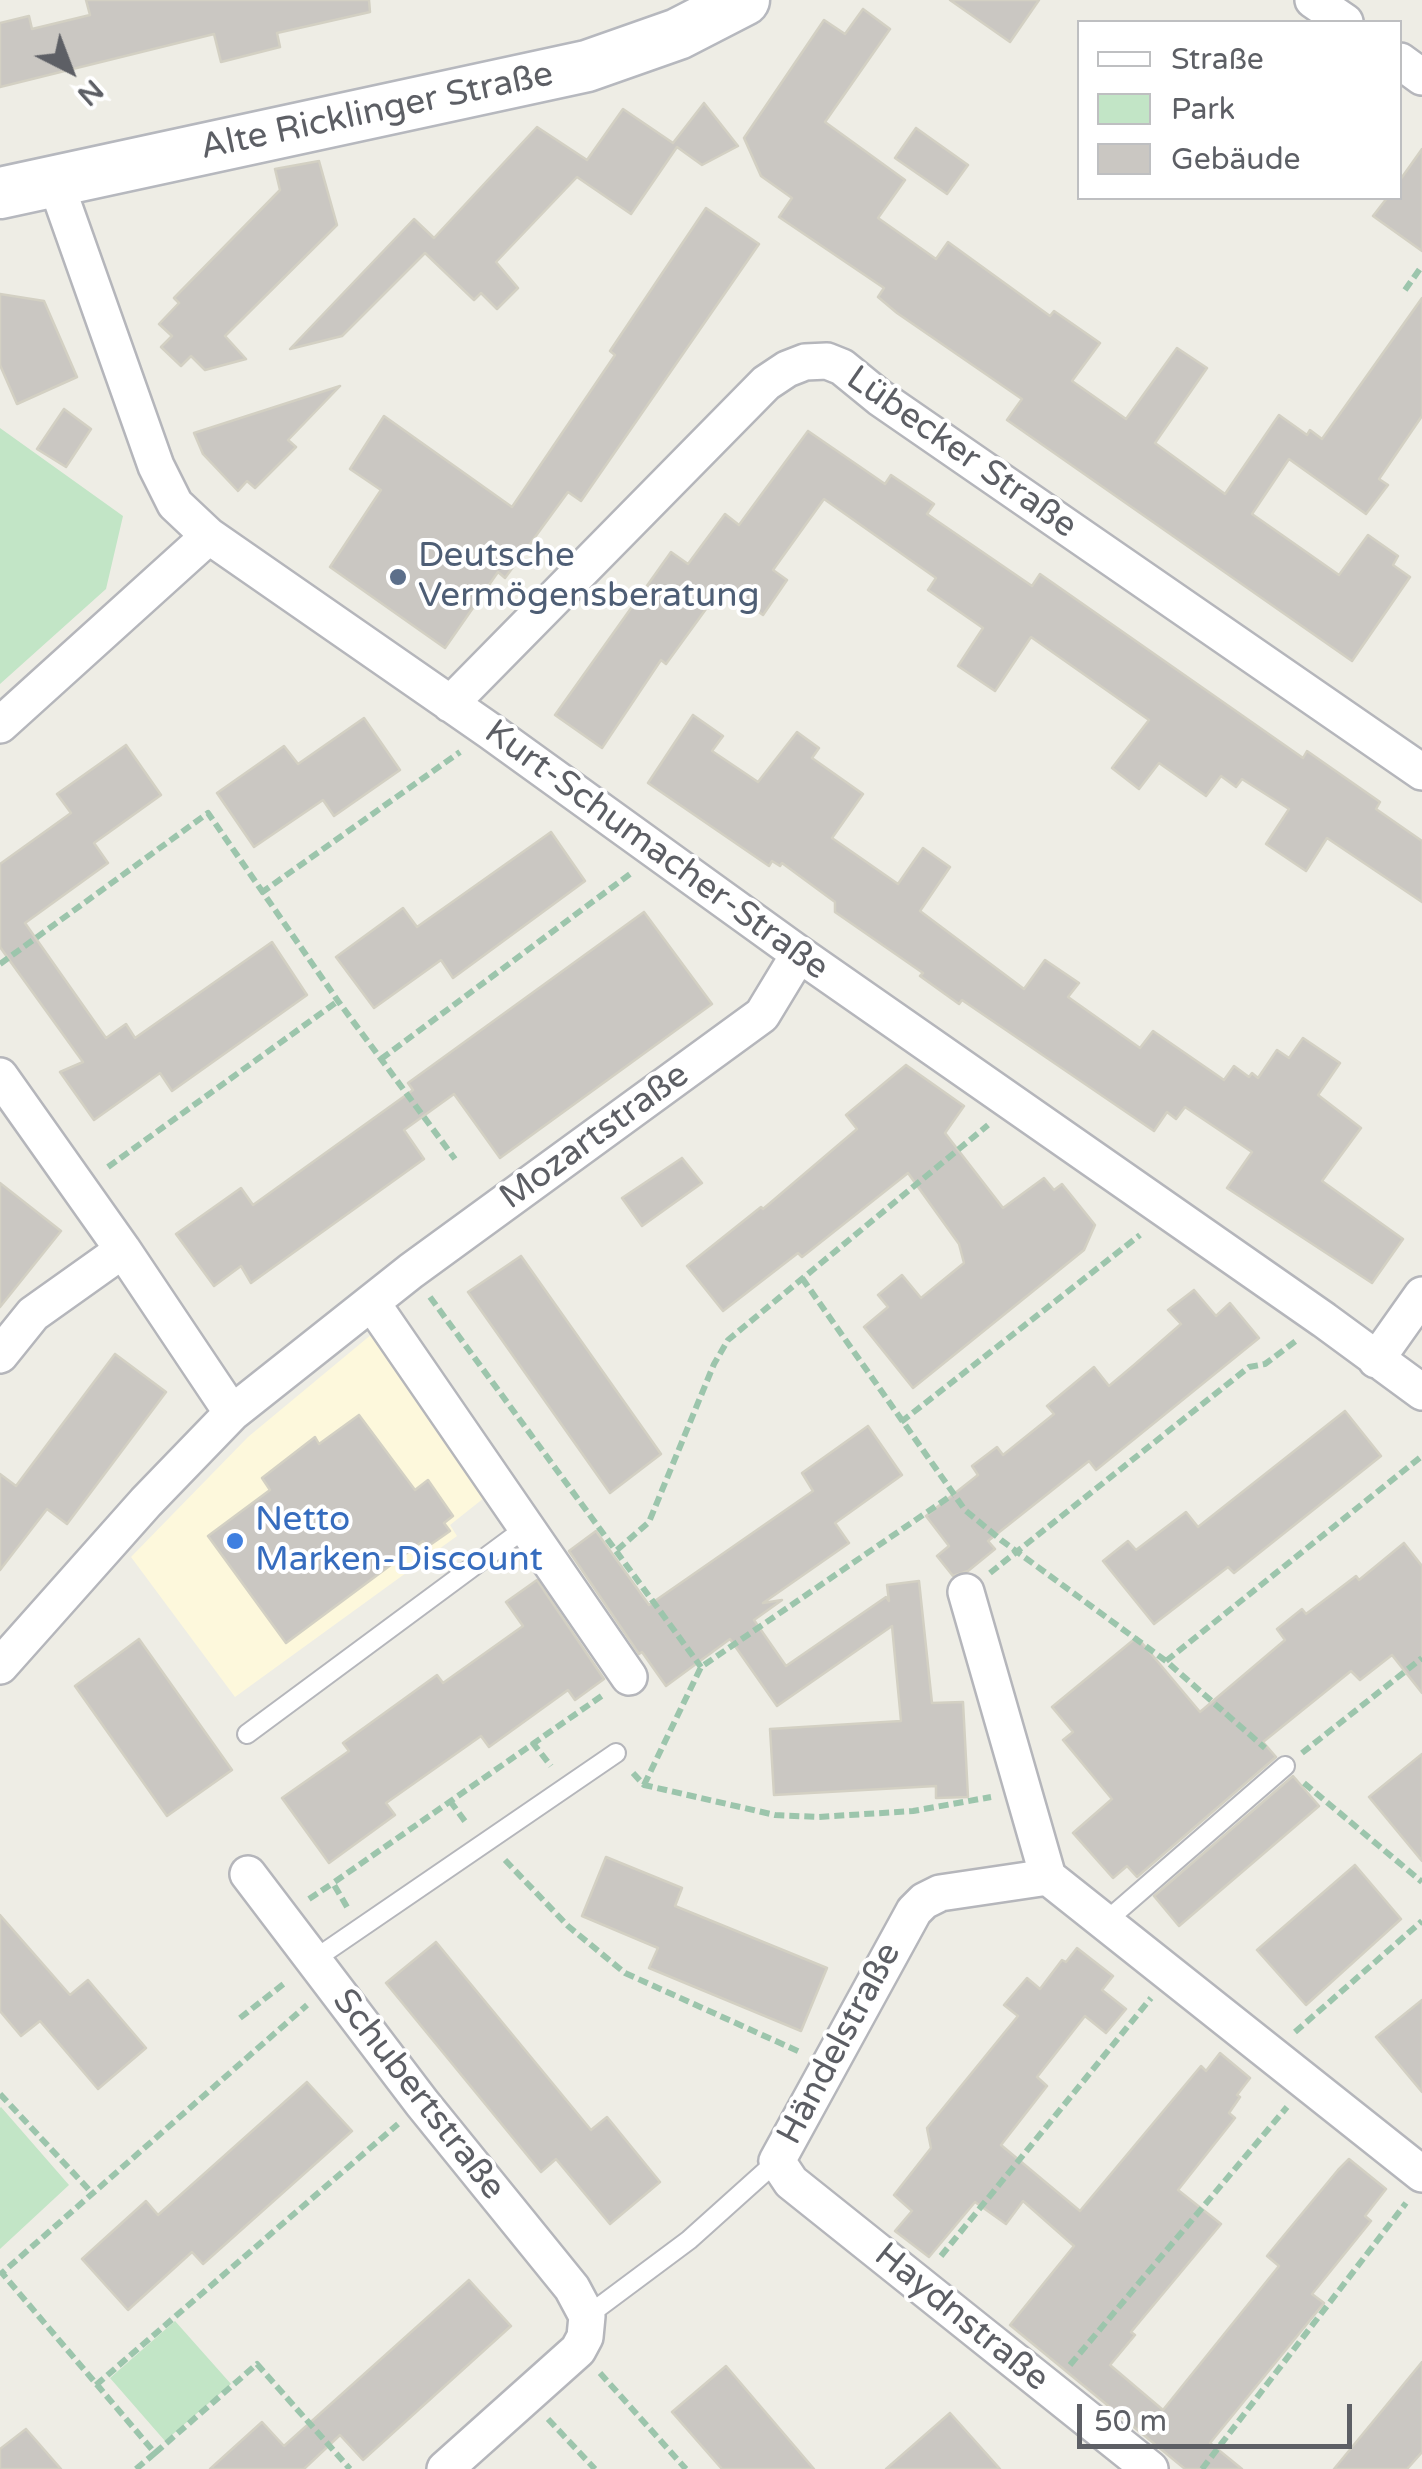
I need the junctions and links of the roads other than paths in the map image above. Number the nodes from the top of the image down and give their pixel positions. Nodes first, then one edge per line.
1 (744, 0) edge
2 (1313, 0) edge
3 (1342, 20) edge
4 (55, 182) junction
5 (0, 193) edge
6 (209, 536) junction
7 (450, 704) junction
8 (0, 724) edge
9 (1422, 772) edge
10 (799, 954) junction
11 (0, 1076) edge
12 (124, 1250) junction
13 (1422, 1295) edge
14 (372, 1303) junction
15 (0, 1356) edge
16 (1376, 1360) junction
17 (1422, 1392) edge
18 (232, 1414) junction
19 (528, 1525) junction
20 (966, 1592) road end
21 (0, 1666) edge
22 (629, 1677) road end
23 (247, 1734) dead end
24 (616, 1753) road end
25 (1286, 1766) road end
26 (248, 1874) dead end
27 (1048, 1877) junction
28 (1105, 1922) junction
29 (321, 1973) junction
30 (777, 2161) junction
31 (1416, 2186) edge
32 (582, 2333) junction
33 (445, 2469) edge
34 (1150, 2469) edge

1 - 4 main road, Alte Ricklinger Straße
2 - 3 street
4 - 5 main road, Alte Ricklinger Straße
4 - 6 street, Kurt-Schumacher-Straße
6 - 7 street, Kurt-Schumacher-Straße
6 - 8 street
7 - 9 street, Lübecker Straße
7 - 10 street, Kurt-Schumacher-Straße
10 - 14 street, Mozartstraße
10 - 16 street, Kurt-Schumacher-Straße
11 - 12 street
12 - 15 street
12 - 18 street
13 - 16 street
14 - 18 street, Mozartstraße
14 - 19 street
16 - 17 street, Kurt-Schumacher-Straße
18 - 21 street, Mozartstraße
19 - 22 street
19 - 23 lane
20 - 27 street
24 - 29 lane
25 - 28 lane
26 - 29 street, Schubertstraße
27 - 28 street
27 - 30 street, Händelstraße
28 - 31 street
29 - 32 street, Schubertstraße
30 - 32 lane, Händelstraße
30 - 34 street, Haydnstraße
32 - 33 street, Händelstraße

